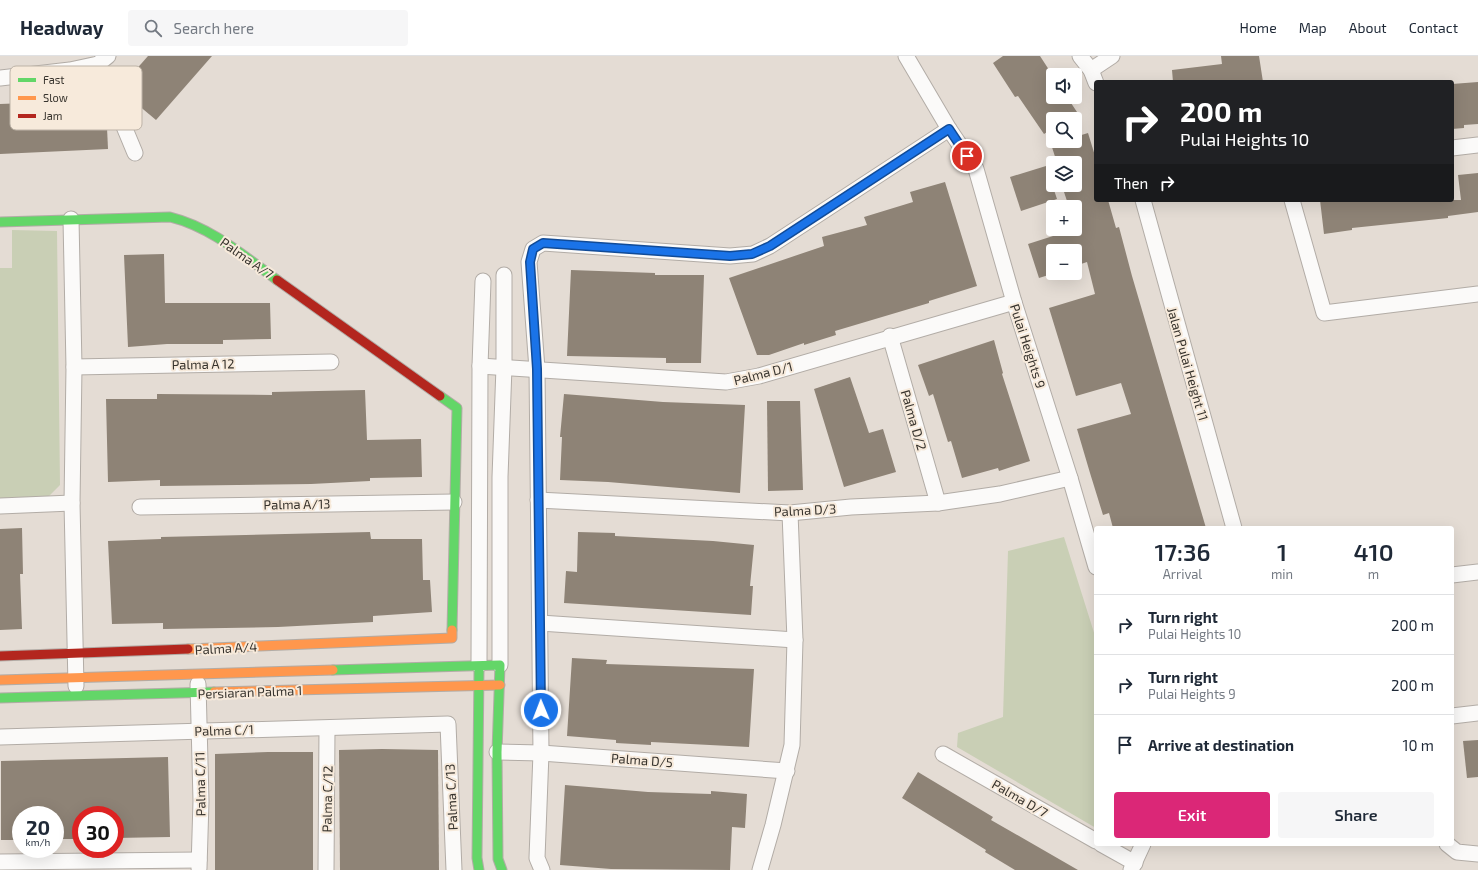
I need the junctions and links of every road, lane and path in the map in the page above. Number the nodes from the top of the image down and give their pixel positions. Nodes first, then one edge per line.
1 (906, 56) edge
2 (1080, 56) edge
3 (1112, 56) edge
4 (103, 60) edge
5 (69, 66) edge
6 (10, 76) edge
7 (1093, 77) edge
8 (0, 78) edge
9 (949, 129) junction
10 (127, 130) edge
11 (1478, 145) edge
12 (1454, 148) edge
13 (135, 153) dead end
14 (1144, 202) edge
15 (1293, 202) edge
16 (71, 219) junction
17 (0, 222) edge
18 (504, 275) dead end
19 (483, 281) dead end
20 (1478, 294) edge
21 (1014, 302) junction
22 (890, 336) junction
23 (331, 362) dead end
24 (480, 366) junction
25 (74, 367) junction
26 (504, 367) junction
27 (537, 369) junction
28 (1070, 478) junction
29 (538, 500) junction
30 (454, 502) junction
31 (72, 503) junction
32 (938, 503) junction
33 (0, 506) edge
34 (140, 507) dead end
35 (790, 513) junction
36 (1233, 526) edge
37 (1094, 560) edge
38 (1478, 572) edge
39 (1454, 575) edge
40 (540, 623) junction
41 (795, 640) junction
42 (75, 654) junction
43 (0, 656) edge
44 (479, 665) junction
45 (500, 665) junction
46 (198, 673) junction
47 (76, 677) junction
48 (0, 680) edge
49 (480, 685) junction
50 (500, 685) junction
51 (198, 694) junction
52 (75, 695) junction
53 (0, 698) edge
54 (1478, 713) edge
55 (1454, 716) edge
56 (448, 724) joint
57 (327, 729) junction
58 (199, 731) junction
59 (0, 737) edge
60 (497, 752) junction
61 (541, 753) junction
62 (944, 754) dead end
63 (787, 770) junction
64 (1094, 840) edge
65 (1104, 846) edge
66 (1142, 846) edge
67 (1450, 846) edge
68 (1478, 854) edge
69 (0, 862) edge
70 (199, 865) edge
71 (1133, 867) edge
72 (326, 870) edge
73 (454, 870) edge
74 (479, 870) edge
75 (502, 870) edge
76 (542, 870) edge
77 (760, 870) edge

1 - 9 street, Pulai Heights 9
2 - 7 street
3 - 7 street
4 - 5 street
6 - 8 street
9 - 21 street, Pulai Heights 9
9 - 27 street
10 - 13 street
11 - 12 street
14 - 36 street, Jalan Pulai Height 11
15 - 20 street
16 - 17 street, Palma A/7
16 - 25 street
16 - 30 street, Palma A/7
18 - 26 street
19 - 24 street
21 - 22 street, Palma D/1
21 - 28 street, Pulai Heights 9
22 - 27 street, Palma D/1
22 - 32 street, Palma D/2
23 - 25 street, Palma A 12
24 - 26 street, Palma D/1
24 - 44 street
25 - 31 street
26 - 27 street, Palma D/1
26 - 45 street
27 - 29 street
28 - 32 street, Palma D/3
28 - 37 street, Pulai Heights 9
29 - 35 street, Palma D/3
29 - 40 street
30 - 34 street, Palma A/13
30 - 42 street, Palma A/4
31 - 33 street
31 - 42 street
32 - 35 street, Palma D/3
35 - 41 street
38 - 39 street
40 - 41 street
40 - 61 street
41 - 63 street
42 - 43 street, Palma A/4
42 - 47 street
44 - 45 street
44 - 46 street
44 - 49 street
45 - 50 street
46 - 47 street
46 - 51 street, Palma C/11
47 - 48 street
47 - 52 street
49 - 50 street, Persiaran Palma 1
49 - 51 street, Persiaran Palma 1
49 - 74 street
50 - 60 street
51 - 52 street, Persiaran Palma 1
51 - 58 street, Palma C/11
52 - 53 street, Persiaran Palma 1
54 - 55 street
56 - 57 street, Palma C/1
56 - 73 street, Palma C/13
57 - 58 street, Palma C/1
57 - 72 street, Palma C/12
58 - 59 street, Palma C/1
58 - 70 street, Palma C/11
60 - 61 street, Palma D/5
60 - 75 street
61 - 63 street, Palma D/5
61 - 76 street
62 - 64 street, Palma D/7
63 - 77 street
65 - 71 street
66 - 71 street
67 - 68 street
69 - 70 street

